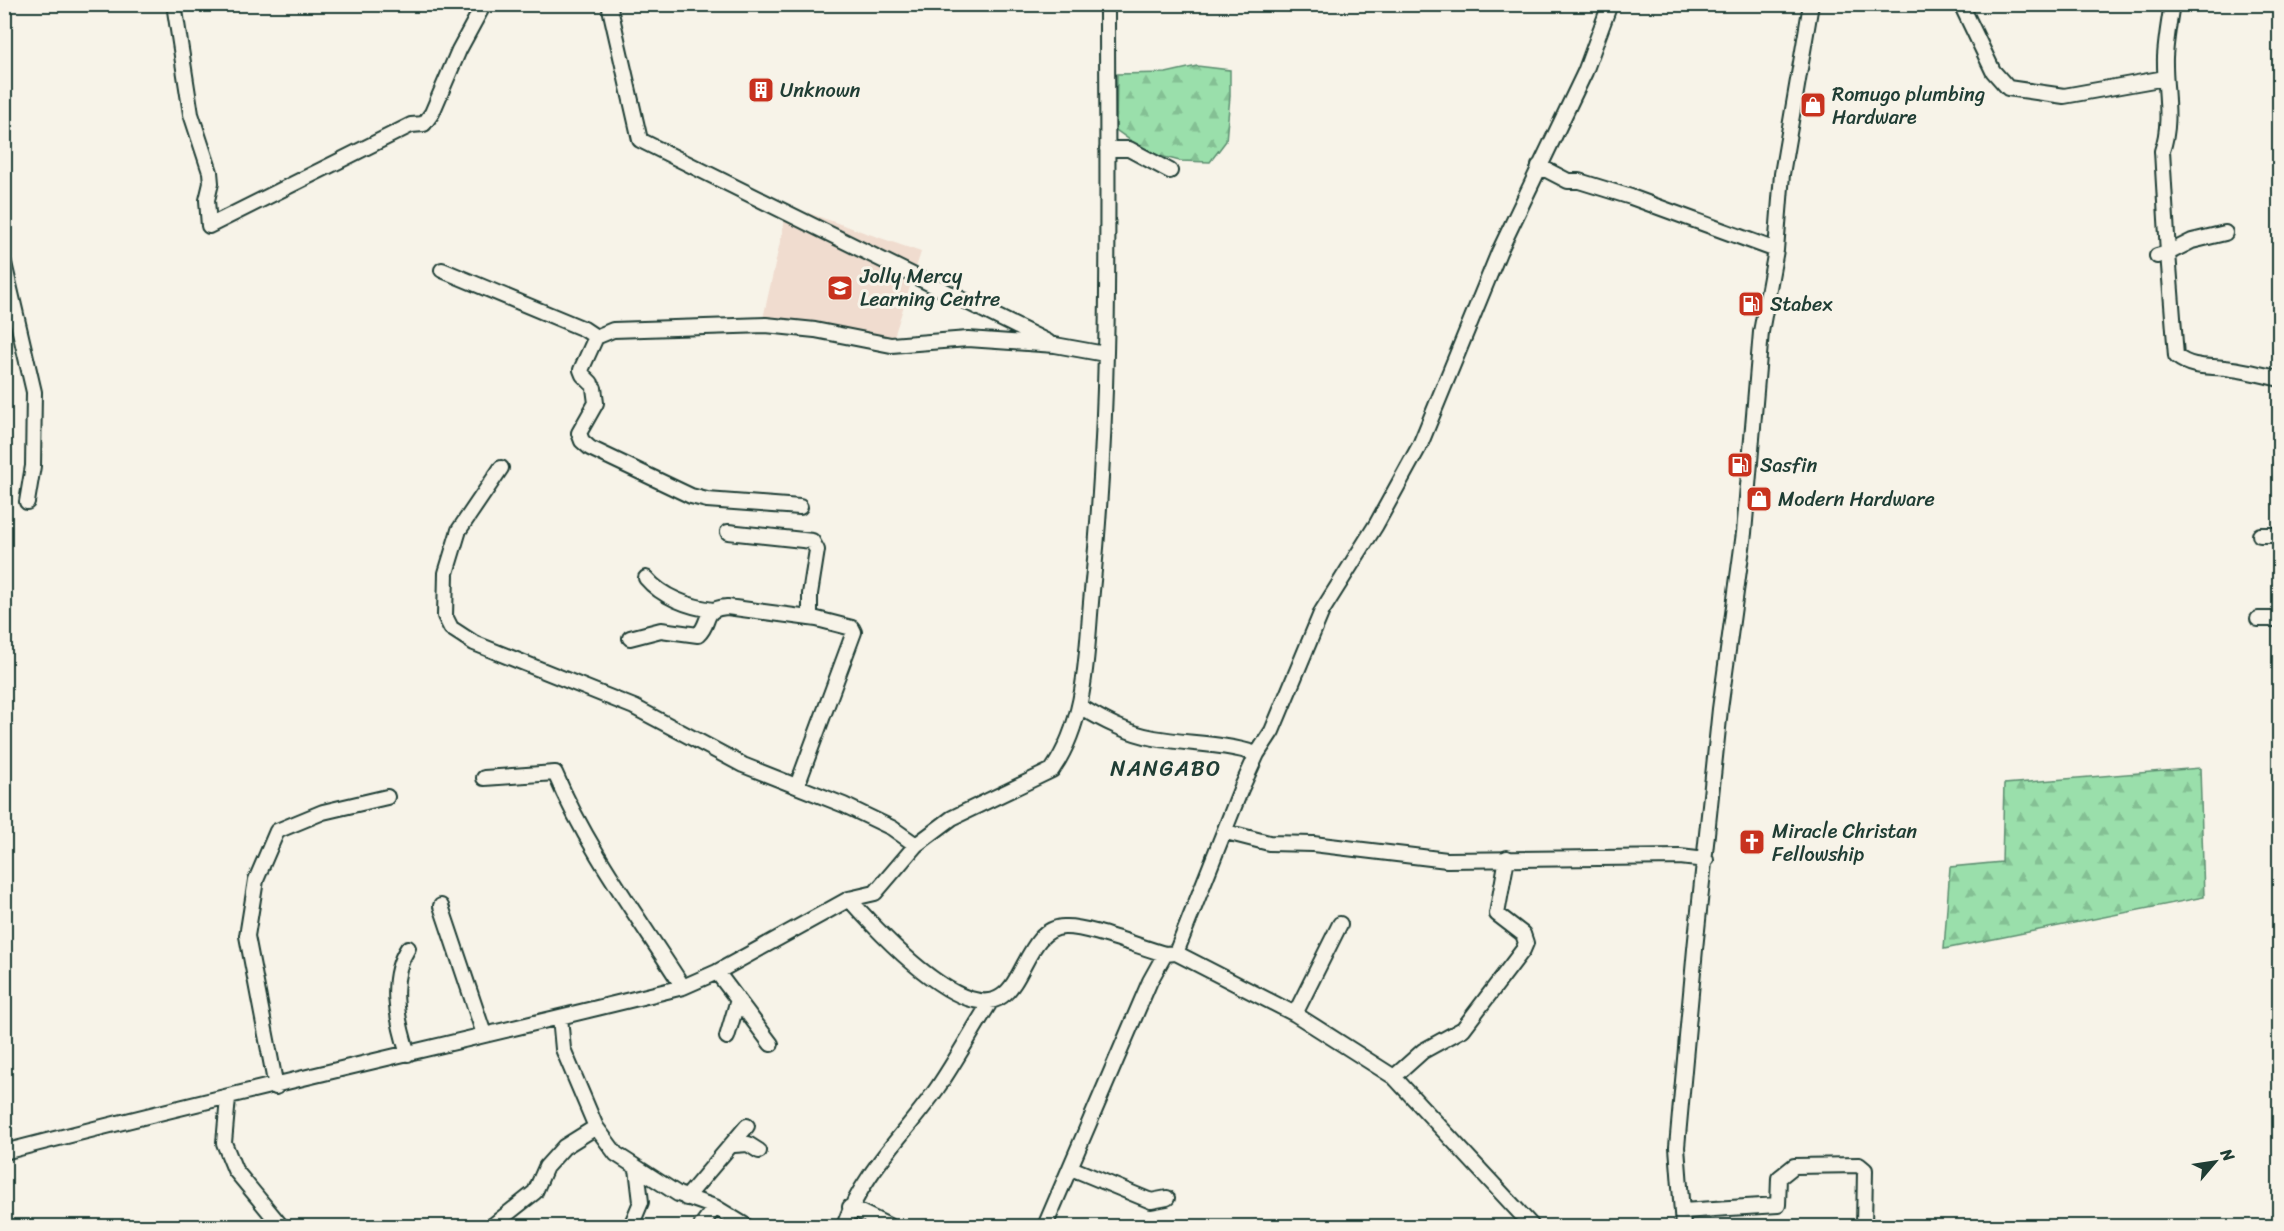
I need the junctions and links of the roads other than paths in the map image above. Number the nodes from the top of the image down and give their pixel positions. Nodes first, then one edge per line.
1 (174, 4) edge
2 (484, 4) edge
3 (609, 4) edge
4 (1107, 4) edge
5 (1610, 4) edge
6 (1811, 4) edge
7 (1961, 4) edge
8 (2172, 4) edge
9 (2165, 78) junction
10 (1107, 149) junction
11 (1539, 166) junction
12 (1170, 171) dead end
13 (2225, 233) dead end
14 (1776, 250) junction
15 (2163, 255) junction
16 (4, 263) edge
17 (442, 270) dead end
18 (596, 337) junction
19 (1055, 345) junction
20 (1105, 354) junction
21 (2280, 379) edge
22 (501, 468) dead end
23 (27, 502) dead end
24 (800, 507) dead end
25 (728, 532) dead end
26 (2260, 535) dead end
27 (2280, 535) edge
28 (646, 578) dead end
29 (713, 610) junction
30 (810, 618) junction
31 (2258, 619) dead end
32 (2280, 619) edge
33 (630, 639) dead end
34 (1081, 707) junction
35 (1257, 754) junction
36 (484, 778) dead end
37 (797, 786) junction
38 (387, 797) dead end
39 (1226, 832) junction
40 (916, 845) junction
41 (1507, 858) junction
42 (1706, 860) junction
43 (849, 899) junction
44 (441, 906) dead end
45 (1340, 924) dead end
46 (408, 948) dead end
47 (1171, 954) junction
48 (717, 972) junction
49 (683, 987) junction
50 (991, 1000) junction
51 (737, 1003) junction
52 (1294, 1014) junction
53 (560, 1017) junction
54 (484, 1034) junction
55 (727, 1037) dead end
56 (771, 1044) dead end
57 (408, 1054) junction
58 (1394, 1077) junction
59 (276, 1087) junction
60 (228, 1098) junction
61 (747, 1126) dead end
62 (596, 1127) junction
63 (734, 1144) junction
64 (759, 1151) dead end
65 (4, 1152) edge
66 (637, 1168) junction
67 (1071, 1168) junction
68 (686, 1198) junction
69 (1167, 1198) dead end
70 (715, 1207) junction
71 (850, 1208) junction
72 (1682, 1211) junction
73 (281, 1227) edge
74 (492, 1227) edge
75 (631, 1227) edge
76 (701, 1227) edge
77 (746, 1227) edge
78 (844, 1227) edge
79 (889, 1227) edge
80 (1045, 1227) edge
81 (1532, 1227) edge
82 (1683, 1227) edge
83 (1864, 1227) edge

1 - 2 street
3 - 19 street
4 - 10 street
5 - 11 street
6 - 14 street
7 - 9 street
8 - 9 street
9 - 15 street
10 - 12 street
10 - 20 street
11 - 14 street
11 - 35 street
13 - 15 street
14 - 42 street
15 - 21 street
16 - 23 street
17 - 18 street
18 - 19 street
18 - 24 street
19 - 20 street
20 - 34 street
22 - 37 street
25 - 30 street
26 - 27 street
28 - 29 street
29 - 30 street
29 - 33 street
30 - 37 street
31 - 32 street
34 - 35 street
34 - 40 street
35 - 39 street
36 - 49 street
37 - 40 street
38 - 59 street
39 - 41 street
39 - 47 street
40 - 43 street
41 - 42 street
41 - 58 street
42 - 72 street
43 - 48 street
43 - 50 street
44 - 54 street
45 - 52 street
46 - 57 street
47 - 50 street
47 - 52 street
47 - 67 street
48 - 49 street
48 - 51 street
49 - 53 street
50 - 71 street
51 - 55 street
51 - 56 street
52 - 58 street
53 - 54 street
53 - 62 street
54 - 57 street
57 - 59 street
58 - 81 street
59 - 60 street
60 - 65 street
60 - 73 street
61 - 63 street
62 - 66 street
62 - 74 street
63 - 64 street
63 - 68 street
66 - 68 street
66 - 75 street
67 - 69 street
67 - 80 street
68 - 70 street
70 - 76 street
70 - 77 street
71 - 78 street
71 - 79 street
72 - 82 street
72 - 83 street

